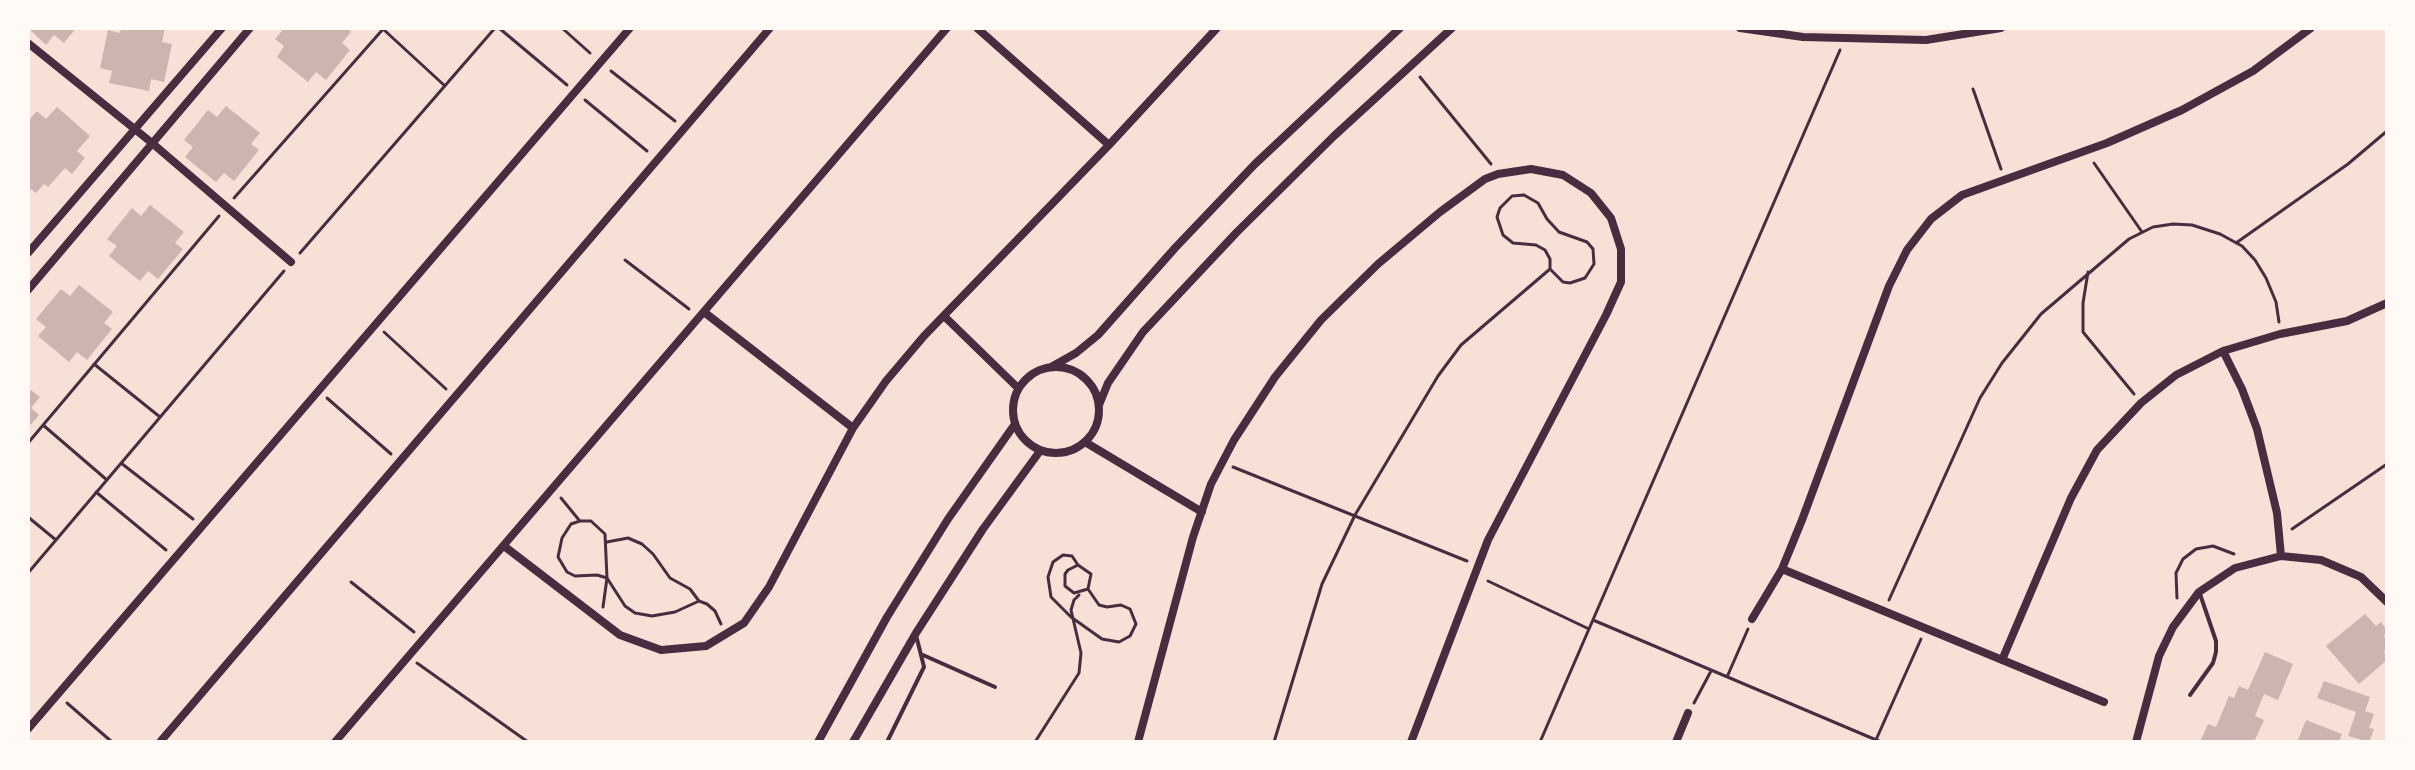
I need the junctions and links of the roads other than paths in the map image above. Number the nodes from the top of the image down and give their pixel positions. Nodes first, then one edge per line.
1 (222, 28) edge
2 (250, 28) edge
3 (630, 28) edge
4 (770, 28) edge
5 (947, 28) edge
6 (977, 28) edge
7 (1217, 28) edge
8 (1400, 28) edge
9 (1452, 28) edge
10 (1740, 28) edge
11 (2001, 28) edge
12 (2311, 28) edge
13 (28, 43) edge
14 (135, 129) junction
15 (152, 143) junction
16 (1109, 145) junction
17 (28, 253) edge
18 (291, 262) road end
19 (28, 290) edge
20 (2387, 303) edge
21 (701, 315) junction
22 (944, 316) junction
23 (2223, 351) junction
24 (1051, 367) junction
25 (1018, 388) junction
26 (1099, 405) junction
27 (1015, 424) junction
28 (853, 428) junction
29 (1085, 442) junction
30 (1040, 451) junction
31 (1202, 512) junction
32 (504, 546) junction
33 (2281, 556) junction
34 (1782, 569) junction
35 (2199, 592) junction
36 (2387, 602) edge
37 (1752, 619) road end
38 (916, 633) junction
39 (923, 655) junction
40 (2002, 660) junction
41 (995, 687) dead end
42 (2190, 695) dead end
43 (2104, 702) dead end
44 (1688, 713) road end
45 (28, 729) edge
46 (160, 742) edge
47 (335, 742) edge
48 (818, 742) edge
49 (853, 742) edge
50 (887, 742) edge
51 (1138, 742) edge
52 (1411, 742) edge
53 (1676, 742) edge
54 (2136, 742) edge

1 - 14 street
2 - 15 street
3 - 45 street
4 - 46 street
5 - 21 street
6 - 16 street
7 - 16 street
8 - 24 street
9 - 26 street
10 - 11 street
12 - 34 street
13 - 14 street
14 - 15 street
14 - 17 street
15 - 18 street
15 - 19 street
16 - 22 street
20 - 23 street
21 - 28 street
21 - 32 street
22 - 25 street
22 - 28 street
23 - 33 street
23 - 40 street
24 - 25 street
24 - 26 street
25 - 27 street
26 - 29 street
27 - 30 street
27 - 48 street
28 - 32 street
29 - 30 street
29 - 31 street
30 - 38 street
31 - 51 street
31 - 52 street
32 - 47 street
33 - 35 street
33 - 36 street
34 - 37 street
34 - 40 street
35 - 42 lane
35 - 54 street
38 - 39 lane
38 - 49 street
39 - 41 lane
39 - 50 lane
40 - 43 street
44 - 53 street

